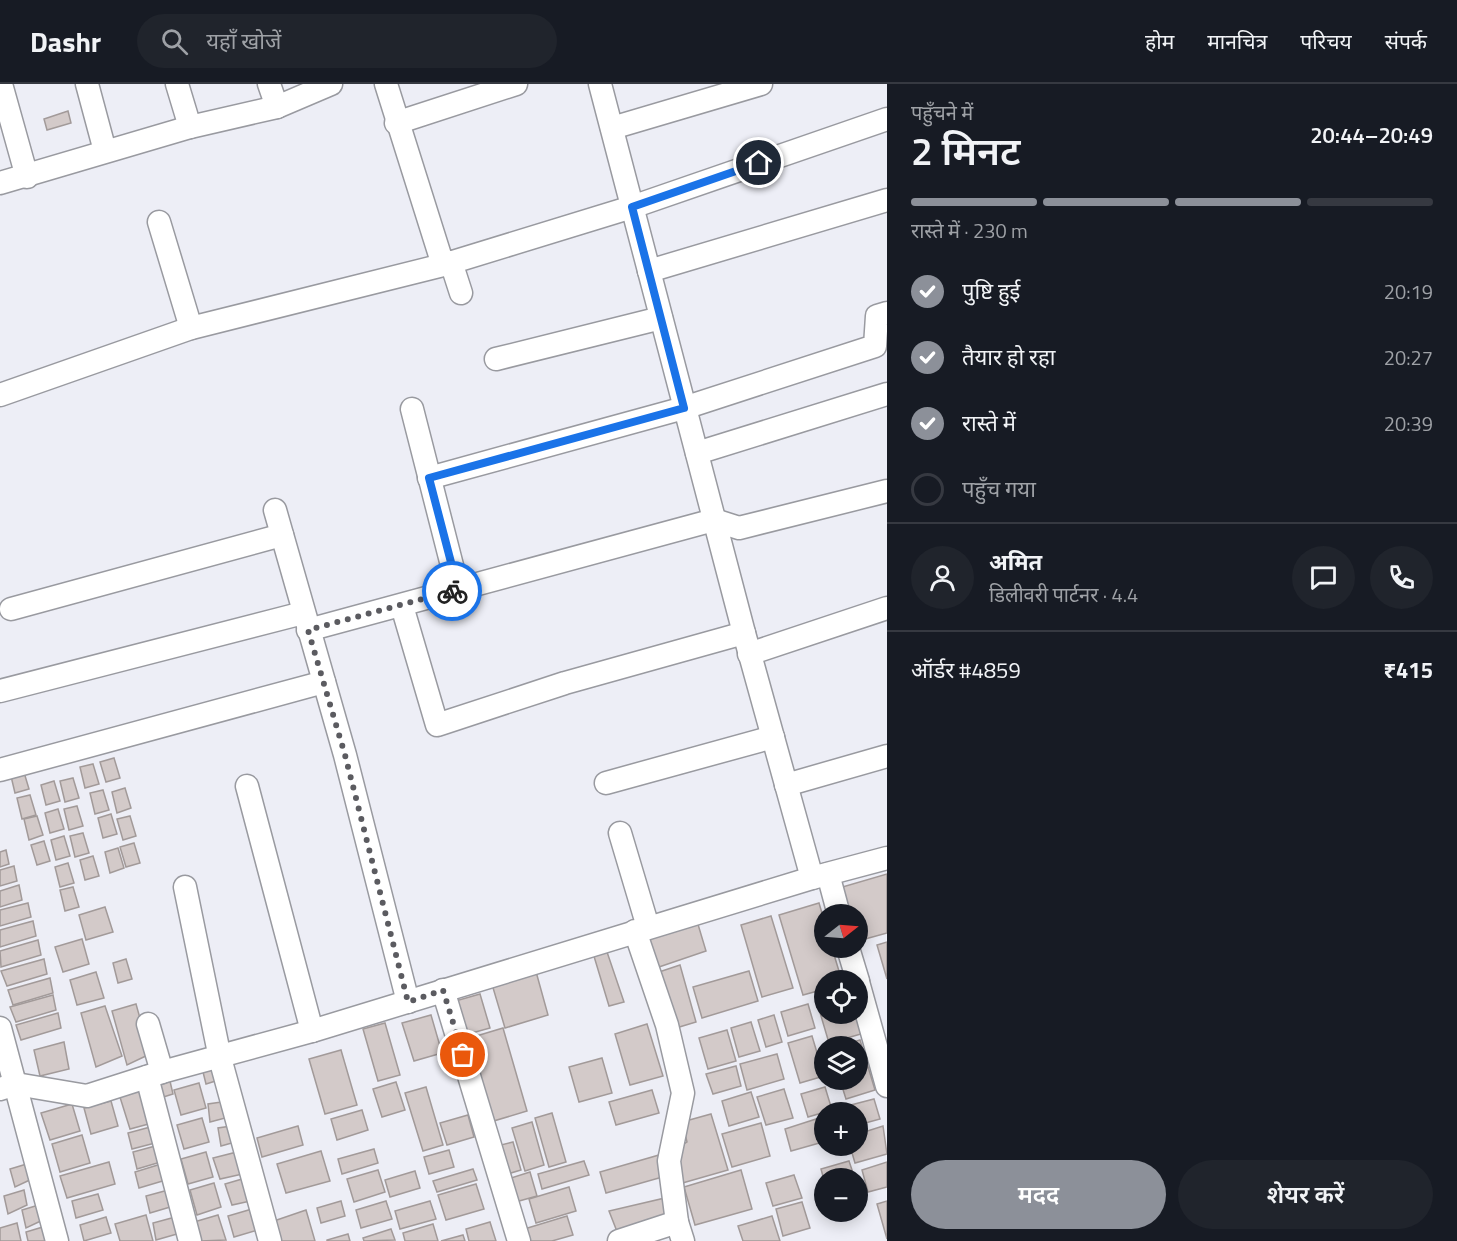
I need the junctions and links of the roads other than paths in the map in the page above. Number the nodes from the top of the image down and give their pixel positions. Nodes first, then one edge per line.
1 (1, 84) edge
2 (87, 84) edge
3 (177, 84) edge
4 (269, 84) edge
5 (331, 84) edge
6 (386, 84) edge
7 (516, 84) edge
8 (600, 84) edge
9 (761, 84) edge
10 (277, 107) junction
11 (887, 119) edge
12 (396, 123) junction
13 (190, 127) junction
14 (612, 128) junction
15 (105, 151) junction
16 (27, 177) junction
17 (0, 183) edge
18 (887, 200) edge
19 (632, 207) junction
20 (159, 222) dead end
21 (447, 263) junction
22 (649, 271) junction
23 (461, 292) dead end
24 (887, 313) edge
25 (661, 318) junction
26 (191, 328) junction
27 (496, 359) dead end
28 (887, 394) edge
29 (0, 395) edge
30 (684, 408) junction
31 (412, 409) dead end
32 (697, 453) junction
33 (429, 478) junction
34 (887, 491) edge
35 (275, 510) dead end
36 (714, 520) junction
37 (282, 535) junction
38 (458, 589) junction
39 (402, 606) junction
40 (887, 608) edge
41 (11, 609) dead end
42 (306, 622) junction
43 (747, 644) junction
44 (324, 682) junction
45 (0, 691) edge
46 (772, 737) junction
47 (887, 756) edge
48 (0, 770) edge
49 (606, 783) dead end
50 (786, 785) junction
51 (247, 786) dead end
52 (620, 833) dead end
53 (887, 858) edge
54 (820, 876) junction
55 (185, 887) dead end
56 (834, 904) edge
57 (641, 929) junction
58 (443, 990) junction
59 (408, 1002) junction
60 (868, 1018) edge
61 (148, 1024) dead end
62 (0, 1028) edge
63 (312, 1031) junction
64 (220, 1058) junction
65 (154, 1074) junction
66 (887, 1086) edge
67 (8, 1087) edge
68 (680, 1231) edge
69 (57, 1241) edge
70 (190, 1241) edge
71 (270, 1241) edge
72 (519, 1241) edge
73 (619, 1241) edge

1 - 16 street
2 - 15 street
3 - 13 street
4 - 10 street
5 - 10 street
6 - 12 street
7 - 12 street
8 - 14 street
9 - 14 street
10 - 13 street
11 - 19 street
12 - 21 street
13 - 15 street
14 - 19 street
15 - 16 street
16 - 17 street
18 - 22 street
19 - 21 street
19 - 22 street
20 - 26 street
21 - 23 street
21 - 26 street
22 - 25 street
24 - 30 street
25 - 27 street
25 - 30 street
26 - 29 street
28 - 32 street
30 - 32 street
30 - 33 street
31 - 33 street
32 - 36 street
33 - 38 street
34 - 36 street
35 - 37 street
36 - 38 street
36 - 43 street
37 - 41 street
37 - 42 street
38 - 39 street
39 - 42 street
39 - 43 street
40 - 43 street
42 - 44 street
42 - 45 street
43 - 46 street
44 - 48 street
44 - 59 street
46 - 49 street
46 - 50 street
47 - 50 street
50 - 54 street
51 - 63 street
52 - 57 street
53 - 54 street
54 - 56 street
54 - 57 street
55 - 64 street
57 - 58 street
57 - 68 street
58 - 59 street
58 - 72 street
59 - 63 street
60 - 66 street
61 - 65 street
62 - 67 street
63 - 64 street
64 - 65 street
64 - 71 street
65 - 67 street
65 - 70 street
67 - 69 street
68 - 73 street

